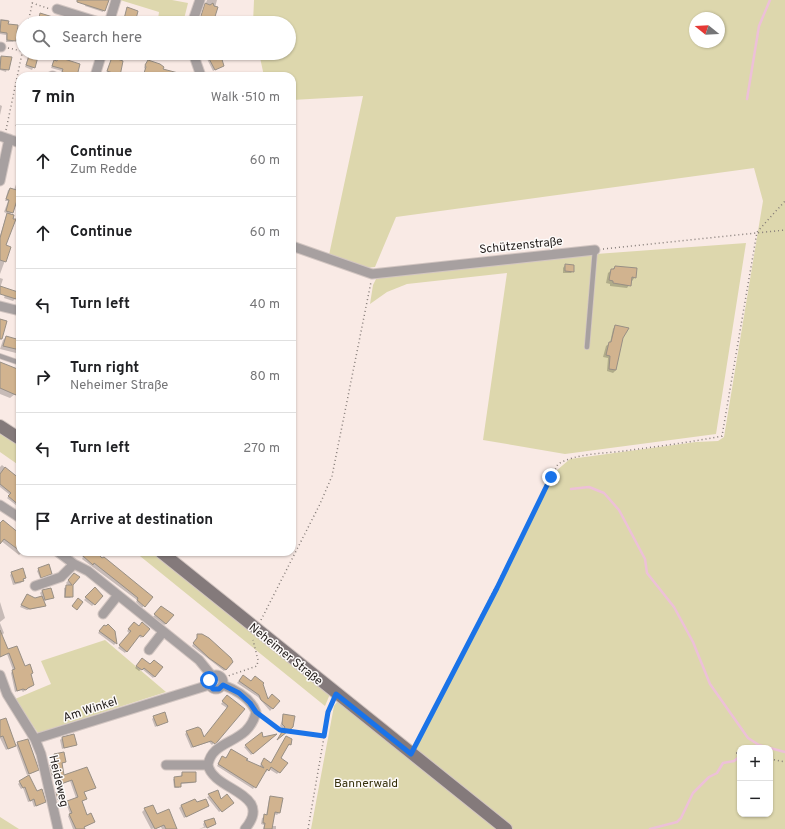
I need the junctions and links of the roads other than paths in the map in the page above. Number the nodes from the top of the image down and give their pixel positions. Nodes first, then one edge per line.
1 (116, 0) edge
2 (200, 0) edge
3 (57, 9) road end
4 (80, 16) edge
5 (111, 16) edge
6 (194, 16) edge
7 (100, 60) edge
8 (195, 60) edge
9 (96, 72) edge
10 (200, 72) edge
11 (4, 137) edge
12 (16, 142) edge
13 (0, 182) edge
14 (296, 247) edge
15 (595, 250) joint
16 (0, 306) edge
17 (16, 310) edge
18 (587, 346) dead end
19 (0, 356) edge
20 (16, 362) edge
21 (0, 426) edge
22 (16, 436) edge
23 (0, 504) edge
24 (16, 515) edge
25 (63, 556) edge
26 (165, 556) edge
27 (74, 564) junction
28 (35, 586) dead end
29 (118, 595) junction
30 (102, 614) dead end
31 (163, 632) junction
32 (149, 650) dead end
33 (0, 675) edge
34 (211, 680) junction
35 (223, 681) junction
36 (4, 696) edge
37 (35, 739) junction
38 (166, 765) dead end
39 (208, 765) junction
40 (58, 829) edge
41 (245, 829) edge
42 (506, 829) edge

1 - 5 street
2 - 6 street
3 - 4 street
7 - 9 street
8 - 10 street
11 - 12 street
11 - 13 street
14 - 15 street, Schützenstraße
15 - 18 lane
16 - 17 street
19 - 20 lane
21 - 22 main road
23 - 24 street
25 - 27 street
26 - 42 main road, Neheimer Straße
27 - 28 street
27 - 29 street
29 - 30 street
29 - 31 street
31 - 32 street
31 - 34 street
33 - 36 street
34 - 35 street
34 - 35 street
34 - 37 street, Am Winkel
35 - 39 street
36 - 37 street
37 - 40 street, Heideweg
38 - 39 street
39 - 41 street

